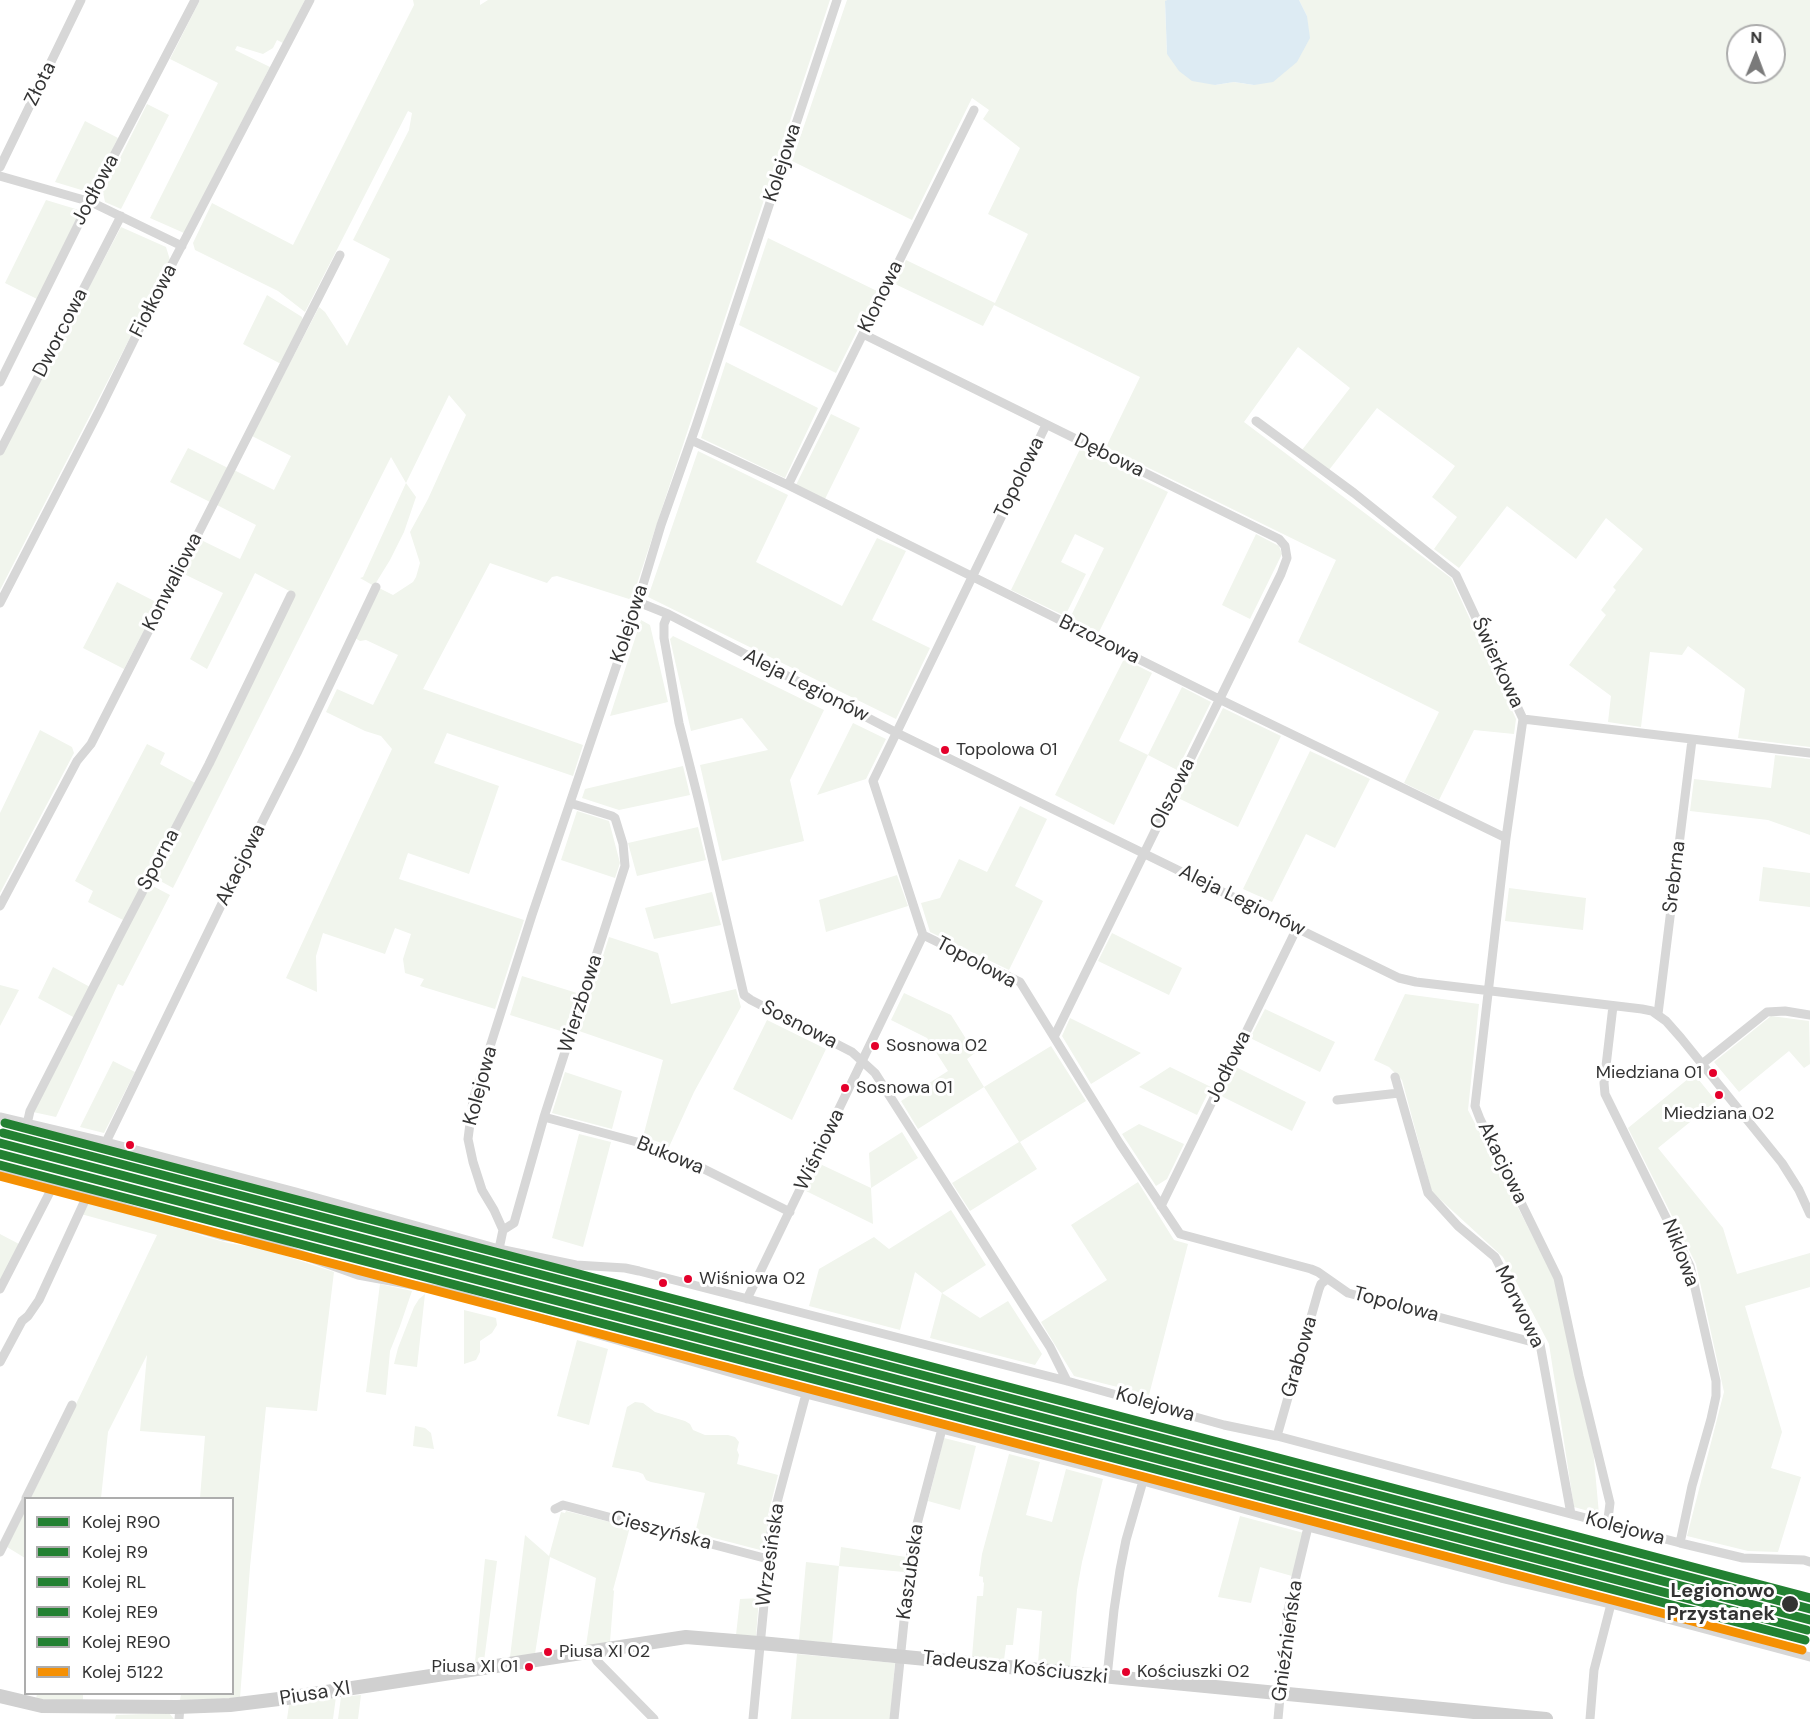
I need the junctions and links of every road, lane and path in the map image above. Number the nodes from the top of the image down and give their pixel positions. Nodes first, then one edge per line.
1 (81, 0) edge
2 (195, 0) edge
3 (310, 0) edge
4 (837, 0) edge
5 (974, 110) dead end
6 (0, 167) edge
7 (0, 176) edge
8 (91, 202) junction
9 (122, 216) junction
10 (182, 246) junction
11 (340, 255) dead end
12 (863, 334) junction
13 (0, 382) edge
14 (1256, 421) dead end
15 (1046, 425) junction
16 (692, 440) junction
17 (0, 451) edge
18 (788, 485) junction
19 (1286, 549) joint
20 (972, 577) junction
21 (376, 587) dead end
22 (291, 594) dead end
23 (638, 602) junction
24 (0, 603) edge
25 (668, 614) junction
26 (1219, 699) junction
27 (1522, 718) junction
28 (897, 733) junction
29 (1692, 740) junction
30 (1810, 753) edge
31 (570, 803) junction
32 (1506, 838) junction
33 (1144, 853) junction
34 (0, 906) edge
35 (1297, 928) junction
36 (923, 935) junction
37 (1490, 990) junction
38 (1613, 1006) junction
39 (1658, 1014) junction
40 (1810, 1015) edge
41 (1054, 1037) junction
42 (863, 1061) junction
43 (1701, 1064) junction
44 (1395, 1077) dead end
45 (1399, 1093) junction
46 (1337, 1100) dead end
47 (544, 1116) junction
48 (0, 1117) edge
49 (27, 1124) junction
50 (106, 1142) junction
51 (0, 1172) edge
52 (1810, 1186) edge
53 (52, 1188) junction
54 (1799, 1190) junction
55 (87, 1196) junction
56 (1161, 1206) junction
57 (790, 1212) junction
58 (1810, 1214) edge
59 (503, 1230) junction
60 (499, 1248) junction
61 (1327, 1279) junction
62 (0, 1289) edge
63 (747, 1299) junction
64 (1540, 1344) junction
65 (0, 1362) edge
66 (1067, 1381) junction
67 (806, 1394) junction
68 (72, 1406) dead end
69 (942, 1428) junction
70 (1277, 1436) junction
71 (1143, 1481) junction
72 (27, 1497) edge
73 (24, 1503) edge
74 (555, 1509) dead end
75 (1571, 1514) junction
76 (1610, 1525) junction
77 (1308, 1527) junction
78 (1680, 1544) junction
79 (0, 1552) edge
80 (768, 1559) junction
81 (1810, 1562) edge
82 (1611, 1604) junction
83 (760, 1643) junction
84 (592, 1651) junction
85 (900, 1656) junction
86 (1810, 1657) edge
87 (1107, 1677) junction
88 (1280, 1693) junction
89 (0, 1696) edge
90 (180, 1713) edge
91 (654, 1719) edge
92 (753, 1719) edge
93 (894, 1719) edge
94 (1278, 1719) edge
95 (1546, 1719) edge
96 (1590, 1719) edge

1 - 6 street, Złota
2 - 8 street, Jodłowa
3 - 10 street, Fiołkowa
4 - 16 street, Kolejowa
5 - 12 street, Klonowa
7 - 8 street
8 - 9 street
8 - 13 street, Jodłowa
9 - 10 street
9 - 17 street, Dworcowa
10 - 24 street, Fiołkowa
11 - 34 street, Konwaliowa
12 - 15 street, Dębowa
12 - 18 street, Klonowa
14 - 27 street, Świerkowa
15 - 19 street, Dębowa
15 - 20 street, Topolowa
16 - 18 street, Brzozowa
16 - 23 street, Kolejowa
18 - 20 street, Brzozowa
19 - 26 street, Olszowa
20 - 26 street, Brzozowa
20 - 28 street, Topolowa
21 - 50 street, Akacjowa
22 - 49 street, Sporna
23 - 25 street, Aleja Legionów
23 - 31 street, Kolejowa
25 - 28 street, Aleja Legionów
25 - 42 street, Sosnowa
26 - 32 street, Brzozowa
26 - 33 street, Olszowa
27 - 29 street, Świerkowa
27 - 32 street, Akacjowa
28 - 33 street, Aleja Legionów
28 - 36 street, Topolowa
29 - 30 street, Świerkowa
29 - 39 street, Srebrna
31 - 47 street, Wierzbowa
31 - 59 street, Kolejowa
32 - 37 street, Akacjowa
33 - 35 street, Aleja Legionów
33 - 41 street, Olszowa
35 - 37 street, Aleja Legionów
35 - 56 street, Jodłowa
36 - 41 street, Topolowa
36 - 42 street, Wiśniowa
37 - 38 street, Aleja Legionów
37 - 76 street, Akacjowa
38 - 39 street, Aleja Legionów
38 - 78 street, Niklowa
39 - 43 street
40 - 43 street
41 - 56 street, Topolowa
42 - 57 street, Wiśniowa
42 - 66 street, Sosnowa
43 - 54 street
44 - 45 street, Morwowa
45 - 46 street
45 - 64 street, Morwowa
47 - 57 street, Bukowa
47 - 59 street, Wierzbowa
48 - 49 street, Kolejowa
49 - 50 street, Kolejowa
50 - 60 street, Kolejowa
51 - 53 street
52 - 54 street
53 - 55 street
53 - 62 street
54 - 58 street
55 - 65 street
55 - 67 street
56 - 61 street, Topolowa
57 - 63 street, Wiśniowa
59 - 60 street
60 - 63 street, Kolejowa
61 - 64 street, Topolowa
61 - 70 street, Grabowa
63 - 66 street, Kolejowa
64 - 75 street, Morwowa
66 - 70 street, Kolejowa
67 - 69 street
67 - 80 street, Wrzesińska
68 - 72 street
69 - 71 street
69 - 85 street, Kaszubska
70 - 75 street, Kolejowa
71 - 77 street
71 - 87 street
73 - 79 street
74 - 80 street, Cieszyńska
75 - 76 street, Kolejowa
76 - 78 street, Kolejowa
77 - 82 street
77 - 88 street, Gnieźnieńska
78 - 81 street, Kolejowa
80 - 83 street, Wrzesińska
82 - 86 street
82 - 96 street
83 - 84 street, Tadeusza Kościuszki
83 - 85 street, Tadeusza Kościuszki
83 - 92 street, Wrzesińska
84 - 90 street, Piusa XI
84 - 91 street
85 - 87 street, Tadeusza Kościuszki
85 - 93 street, Kaszubska
87 - 88 street, Tadeusza Kościuszki
88 - 94 street, Gnieźnieńska
88 - 95 street, Tadeusza Kościuszki
89 - 90 street, Piusa XI

